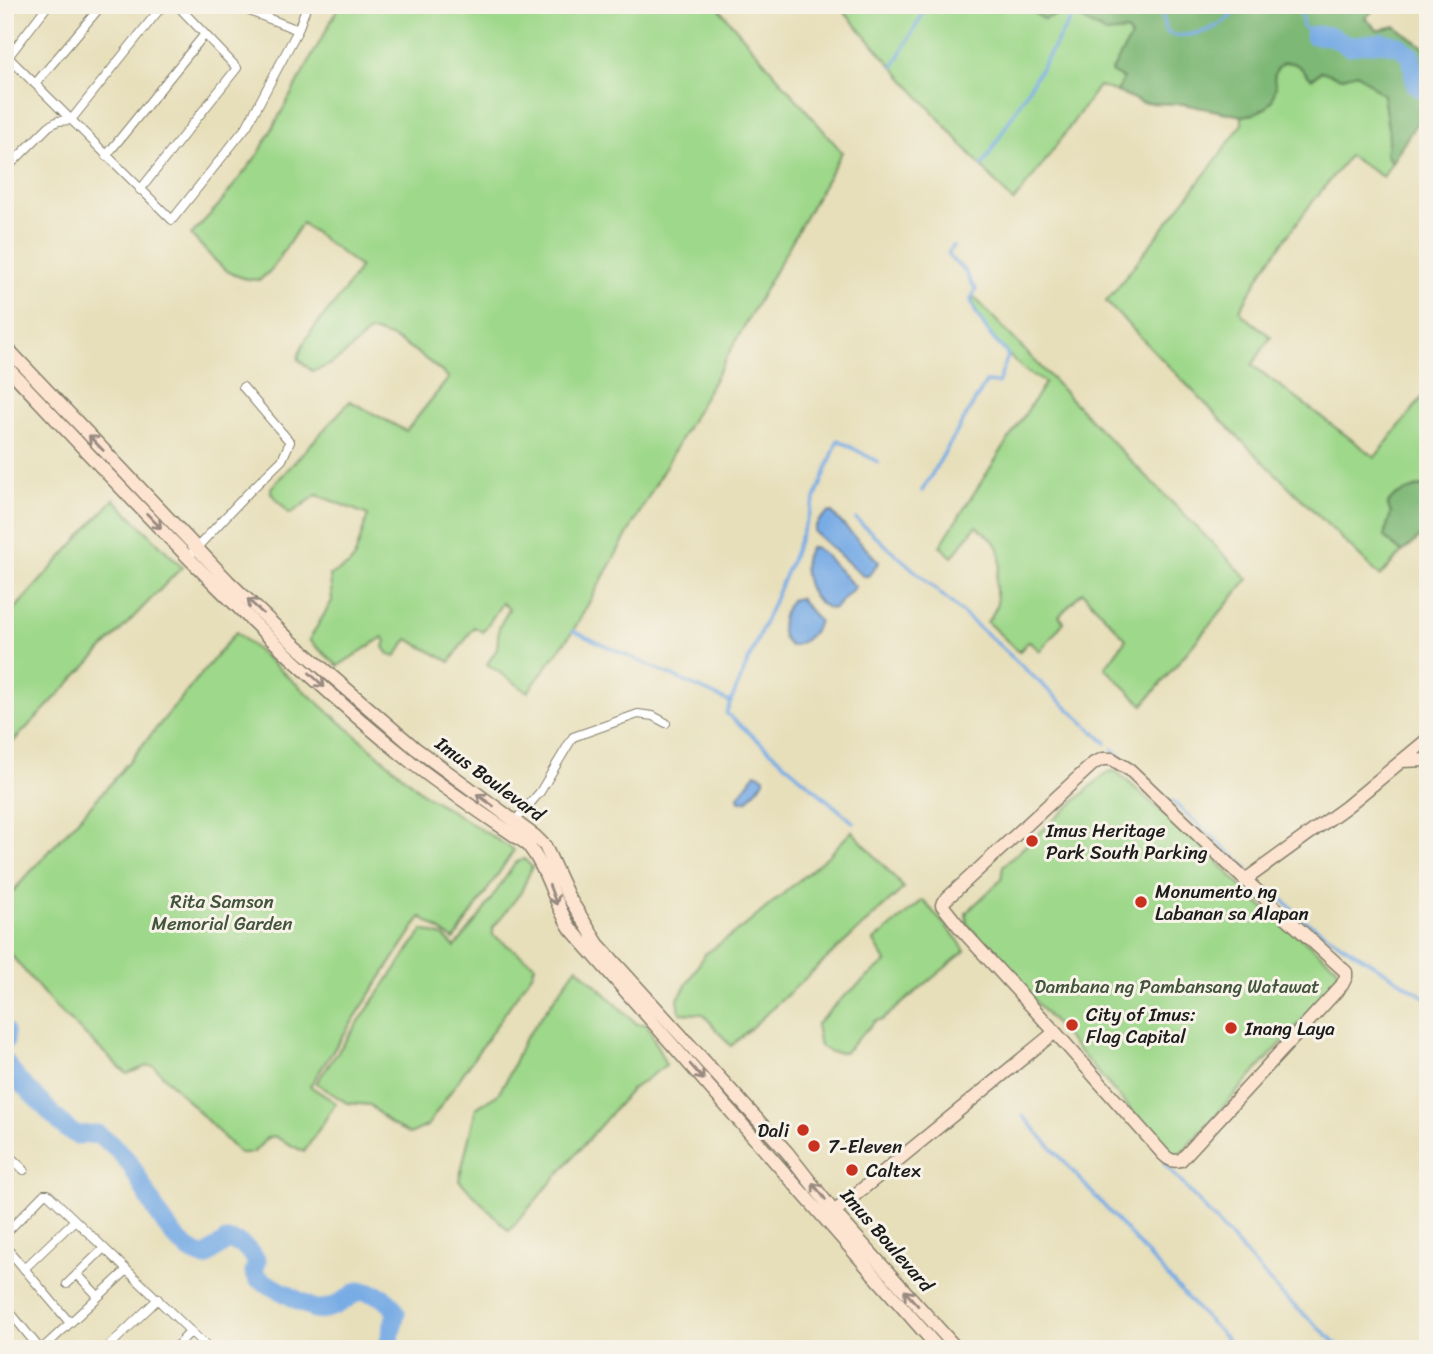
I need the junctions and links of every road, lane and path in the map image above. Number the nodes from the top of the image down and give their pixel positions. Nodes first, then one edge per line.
1 (48, 5) edge
2 (102, 5) edge
3 (163, 5) edge
4 (177, 5) edge
5 (307, 5) edge
6 (246, 7) edge
7 (298, 30) junction
8 (205, 34) junction
9 (7, 55) edge
10 (35, 84) junction
11 (71, 120) junction
12 (106, 156) junction
13 (5, 170) edge
14 (140, 190) junction
15 (5, 346) edge
16 (5, 365) edge
17 (243, 387) dead end
18 (193, 553) junction
19 (667, 723) dead end
20 (1428, 739) edge
21 (1428, 760) edge
22 (1400, 761) junction
23 (511, 826) junction
24 (1245, 880) junction
25 (1055, 1032) junction
26 (6, 1155) edge
27 (24, 1170) dead end
28 (830, 1216) junction
29 (75, 1220) junction
30 (5, 1234) edge
31 (5, 1246) edge
32 (104, 1248) junction
33 (24, 1269) junction
34 (127, 1270) junction
35 (77, 1274) junction
36 (67, 1284) dead end
37 (98, 1296) junction
38 (158, 1299) junction
39 (5, 1306) edge
40 (70, 1322) junction
41 (191, 1331) junction
42 (41, 1349) edge
43 (106, 1349) edge
44 (174, 1349) edge
45 (209, 1349) edge
46 (939, 1349) edge
47 (957, 1349) edge

1 - 9 street
2 - 10 street
3 - 11 street
4 - 8 street
5 - 7 street
6 - 7 street
7 - 14 street
8 - 12 street
8 - 14 street
9 - 10 street
10 - 11 street
11 - 12 street
11 - 13 street
12 - 14 street
18 -> 15 main road, Imus Boulevard
16 -> 18 main road, Imus Boulevard
17 - 18 street
18 - 23 main road, Imus Boulevard
19 - 23 street
20 - 22 main road
21 - 22 main road
22 - 24 main road
23 - 28 main road, Imus Boulevard
24 - 25 main road
24 - 25 main road
25 - 28 main road
26 - 27 street
28 - 46 main road, Imus Boulevard
47 -> 28 main road, Imus Boulevard
29 - 30 street
29 - 32 street
29 - 33 street
31 - 33 street
32 - 34 street
32 - 35 street
33 - 40 street
34 - 37 street
34 - 38 street
35 - 36 street
35 - 37 street
37 - 40 street
38 - 41 street
38 - 43 street
39 - 42 street
40 - 42 street
41 - 44 street
41 - 45 street

